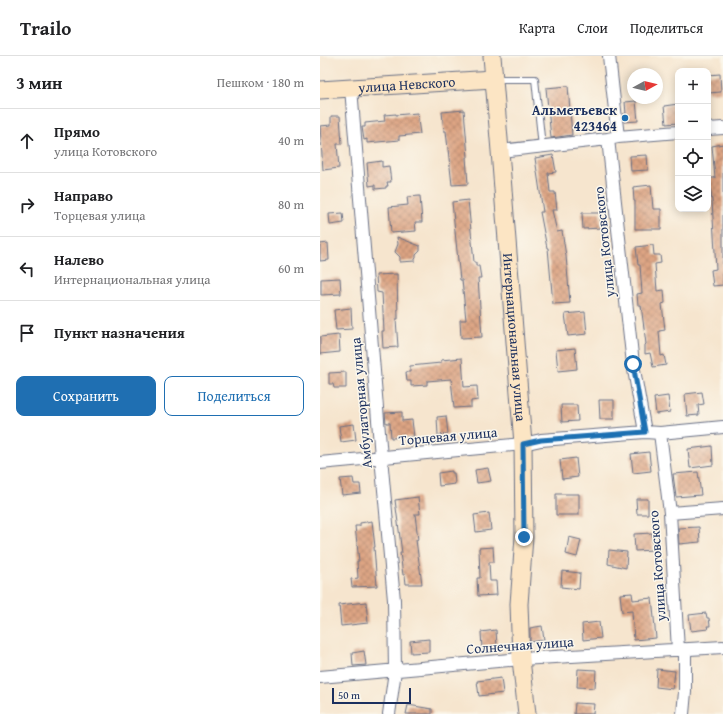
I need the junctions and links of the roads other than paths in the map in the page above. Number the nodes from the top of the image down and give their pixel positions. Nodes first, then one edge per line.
1 (492, 56) edge
2 (609, 56) edge
3 (494, 79) junction
4 (351, 88) junction
5 (320, 90) edge
6 (723, 128) edge
7 (711, 129) edge
8 (675, 132) edge
9 (613, 138) junction
10 (542, 147) junction
11 (500, 151) junction
12 (723, 427) edge
13 (645, 432) junction
14 (660, 433) junction
15 (523, 444) junction
16 (381, 457) junction
17 (320, 463) edge
18 (723, 509) edge
19 (670, 513) junction
20 (723, 647) edge
21 (681, 650) junction
22 (521, 659) junction
23 (395, 670) junction
24 (320, 677) edge
25 (389, 714) edge
26 (527, 714) edge
27 (684, 714) edge

1 - 3 street, Интернациональная улица
2 - 9 street, улица Котовского
3 - 4 street, улица Невского
3 - 10 lane
3 - 11 street, Интернациональная улица
4 - 5 street, улица Невского
4 - 16 street, Амбулаторная улица
6 - 7 street
8 - 9 street
9 - 10 street
9 - 13 street, улица Котовского
10 - 11 street
11 - 15 street, Интернациональная улица
12 - 14 street, Торцевая улица
13 - 14 street, Торцевая улица
13 - 15 street, Торцевая улица
14 - 19 street, улица Котовского
15 - 16 street, Торцевая улица
15 - 22 street, Интернациональная улица
16 - 17 street, Торцевая улица
16 - 23 street, Амбулаторная улица
18 - 19 street
19 - 21 street, улица Котовского
20 - 21 street, Солнечная улица
21 - 22 street, Солнечная улица
21 - 27 street, улица Котовского
22 - 23 street, Солнечная улица
22 - 26 street, Интернациональная улица
23 - 24 street, Солнечная улица
23 - 25 street, Амбулаторная улица

